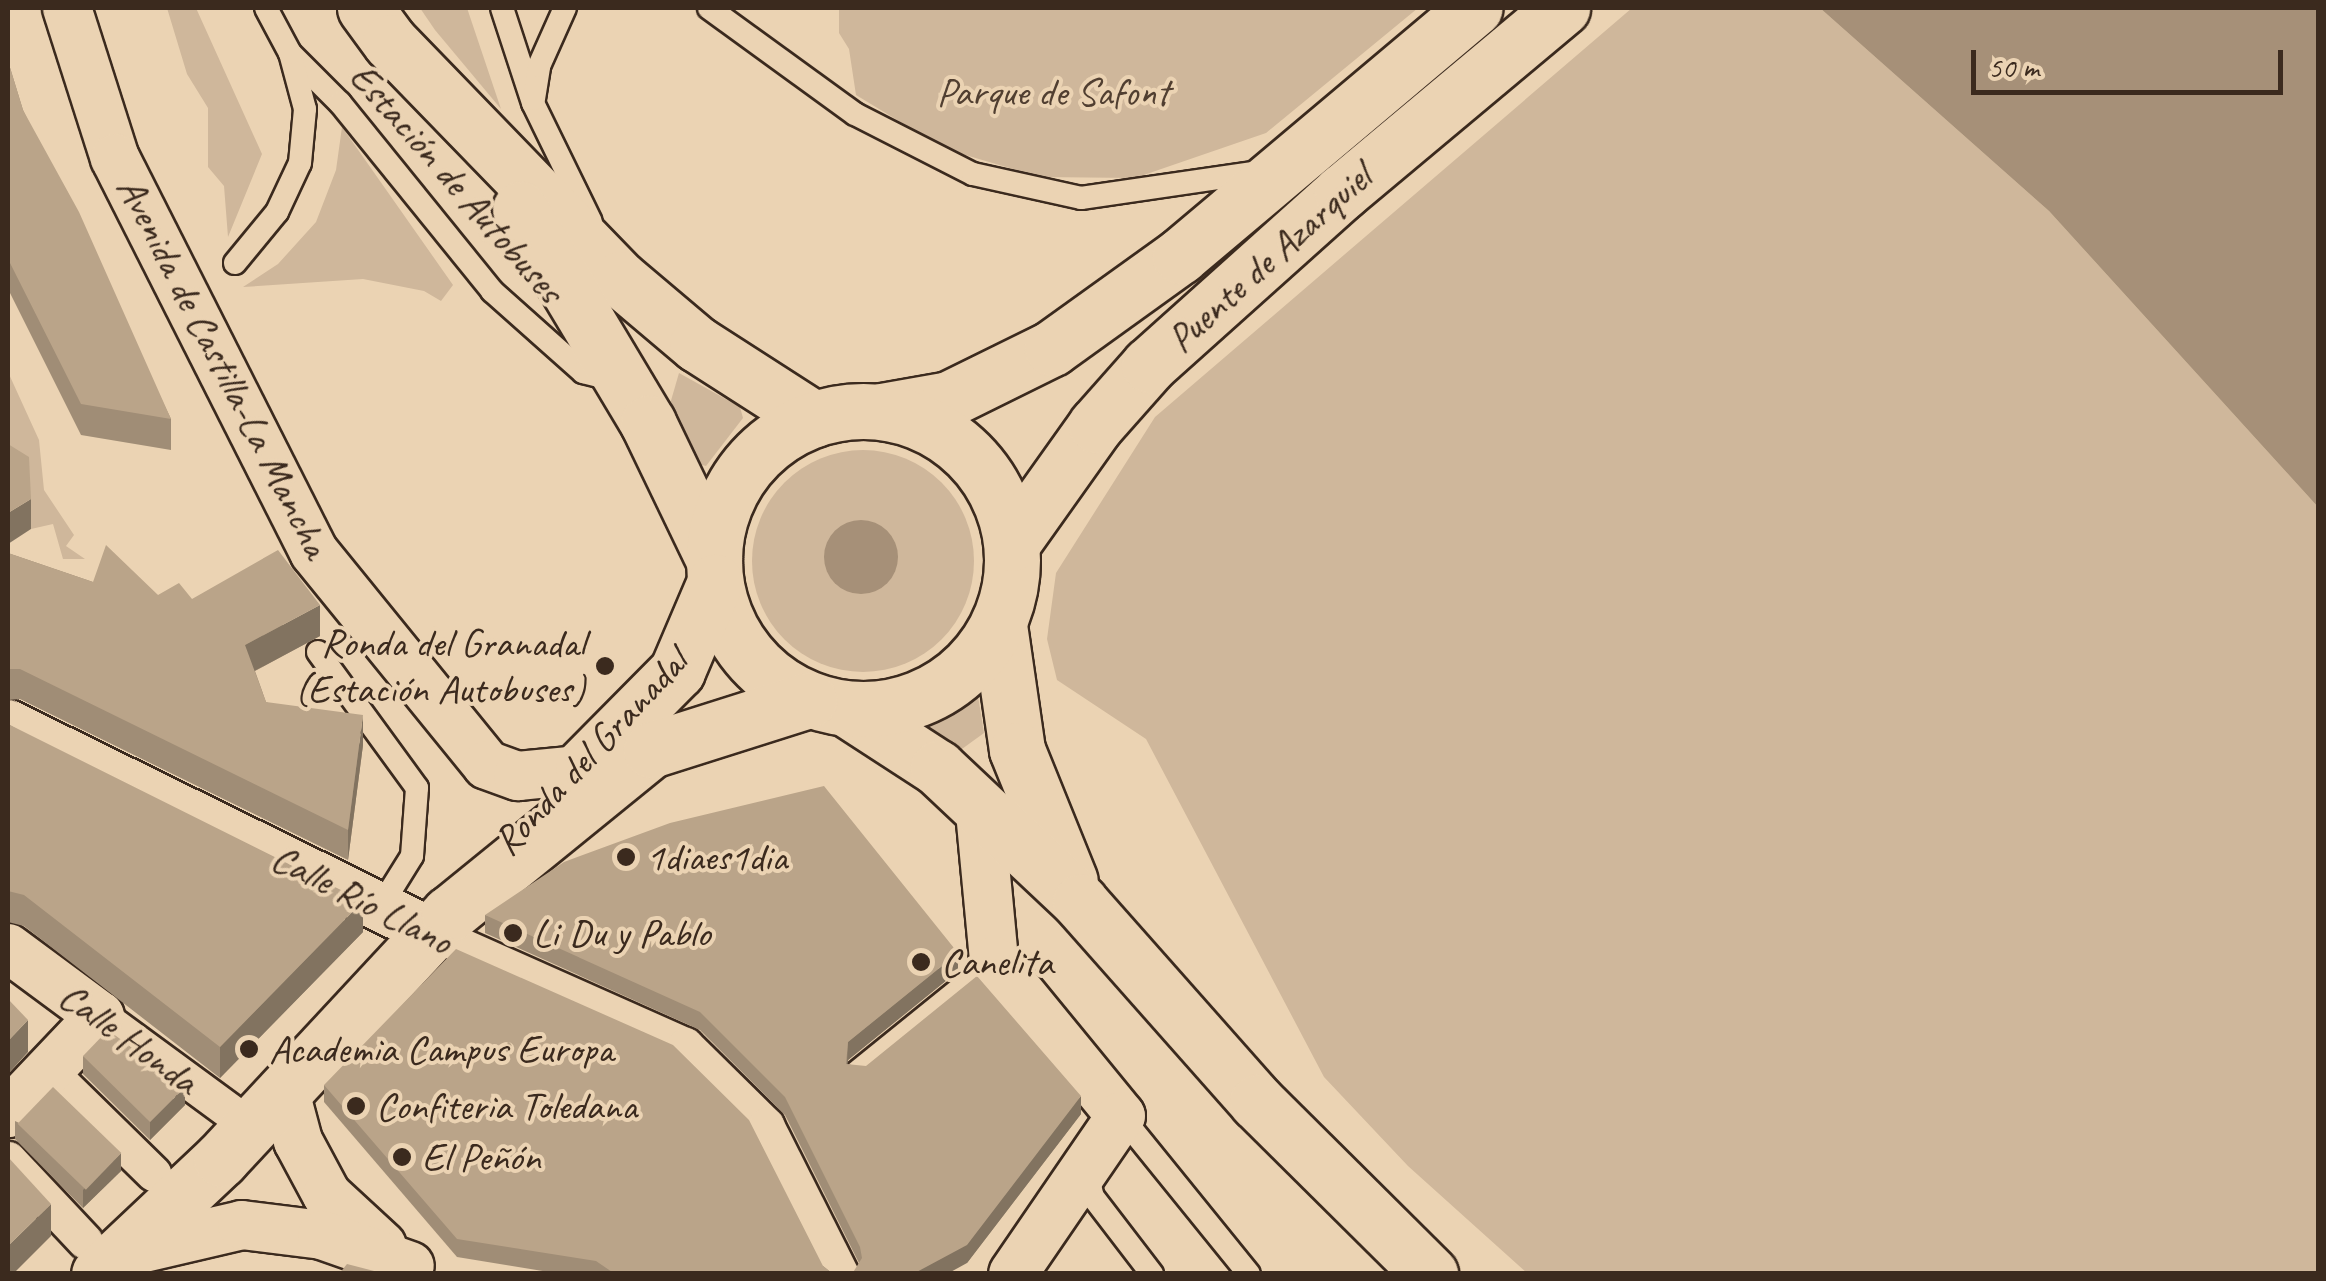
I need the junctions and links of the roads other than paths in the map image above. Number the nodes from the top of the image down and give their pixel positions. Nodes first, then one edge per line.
1 (66, 8) edge
2 (266, 8) edge
3 (366, 8) edge
4 (502, 8) edge
5 (565, 8) edge
6 (709, 8) edge
7 (1474, 8) edge
8 (1562, 8) edge
9 (290, 54) junction
10 (533, 102) junction
11 (463, 117) junction
12 (1279, 170) junction
13 (235, 263) dead end
14 (620, 279) junction
15 (624, 383) junction
16 (879, 411) junction
17 (814, 419) junction
18 (1012, 543) junction
19 (715, 571) junction
20 (999, 624) junction
21 (318, 652) dead end
22 (828, 704) junction
23 (8, 724) edge
24 (578, 770) junction
25 (980, 812) junction
26 (1080, 902) junction
27 (379, 909) junction
28 (440, 923) junction
29 (8, 948) edge
30 (994, 962) junction
31 (100, 1016) junction
32 (49, 1072) junction
33 (857, 1072) edge
34 (268, 1110) junction
35 (8, 1113) edge
36 (1120, 1116) junction
37 (8, 1160) edge
38 (1087, 1172) junction
39 (153, 1173) dead end
40 (102, 1256) edge
41 (1422, 1262) edge
42 (416, 1270) edge
43 (841, 1274) edge
44 (1013, 1274) edge
45 (1152, 1274) edge
46 (1249, 1274) edge
47 (1473, 1274) edge

1 - 24 street, Avenida de Castilla-La Mancha
2 - 9 lane, Estación de Autobuses
3 - 11 main road
4 - 10 lane
5 - 10 lane
6 - 12 lane
7 - 12 main road, Puente de Azarquiel
8 - 18 main road, Puente de Azarquiel
9 - 13 lane, Estación de Autobuses
9 - 15 lane, Estación de Autobuses
10 - 14 lane
11 - 14 main road
11 - 15 main road
12 - 16 main road, Puente de Azarquiel
14 - 17 main road
15 - 19 main road
16 - 17 main road, Ronda del Granadal
16 - 18 main road, Ronda del Granadal
17 - 19 main road, Ronda del Granadal
18 - 20 main road, Ronda del Granadal
19 - 22 main road, Ronda del Granadal
19 - 24 main road, Ronda del Granadal
20 - 22 main road, Ronda del Granadal
20 - 26 main road
21 - 27 lane
22 - 25 main road, Ronda del Granadal
22 - 28 main road, Ronda del Granadal
23 - 27 street, Calle Río Llano
24 - 28 main road, Ronda del Granadal
25 - 26 main road, Ronda del Granadal
25 - 30 street
26 - 41 main road
27 - 28 street, Calle Río Llano
28 - 34 main road, Ronda del Granadal
28 - 43 street, Calle Río Llano
29 - 31 street, Calle Honda
30 - 33 lane
30 - 36 street
31 - 32 street
31 - 34 street, Calle Honda
32 - 35 street
32 - 39 street
34 - 40 main road, Ronda del Granadal
34 - 42 street
36 - 38 street
36 - 46 lane
37 - 40 street
38 - 44 street
38 - 45 lane
40 - 42 street
41 - 47 main road

